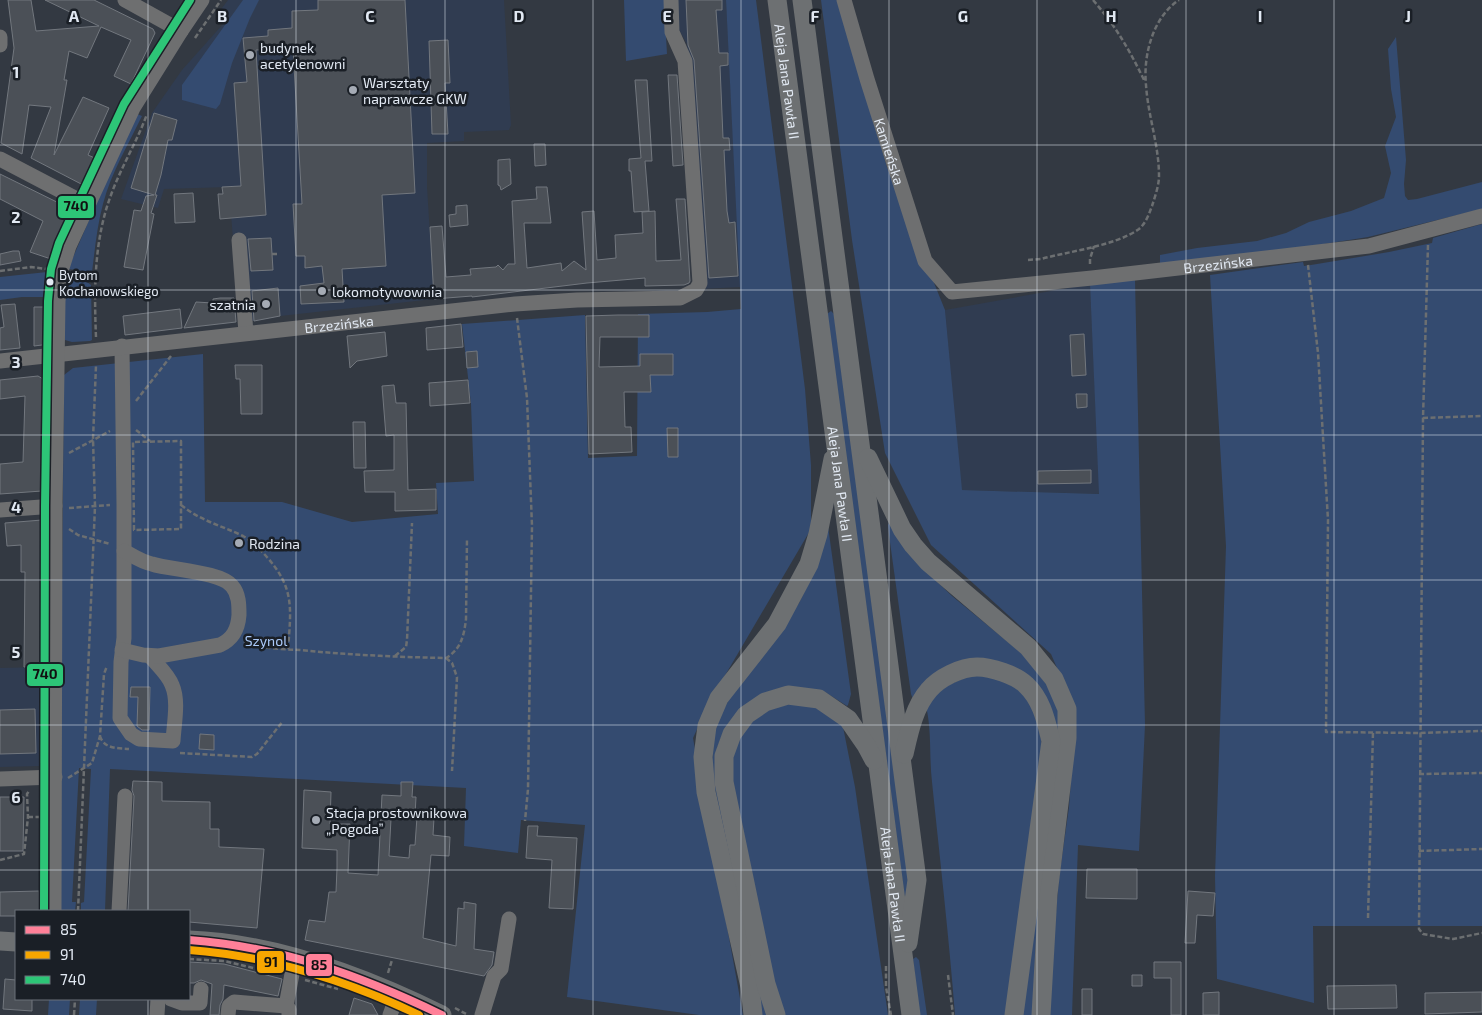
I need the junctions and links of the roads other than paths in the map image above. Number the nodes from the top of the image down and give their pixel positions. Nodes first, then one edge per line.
1 (125, 0) edge
2 (202, 0) edge
3 (671, 0) edge
4 (777, 0) edge
5 (802, 0) edge
6 (844, 0) edge
7 (181, 31) junction
8 (0, 37) edge
9 (0, 46) edge
10 (0, 159) edge
11 (88, 205) junction
12 (1482, 216) edge
13 (239, 240) dead end
14 (952, 292) joint
15 (246, 333) junction
16 (122, 346) junction
17 (58, 354) junction
18 (0, 360) edge
19 (859, 439) junction
20 (836, 443) junction
21 (0, 510) edge
22 (56, 512) junction
23 (124, 552) junction
24 (122, 650) junction
25 (150, 656) junction
26 (901, 765) junction
27 (879, 769) junction
28 (0, 779) edge
29 (55, 783) junction
30 (124, 796) dead end
31 (54, 910) edge
32 (119, 910) edge
33 (509, 919) dead end
34 (190, 940) edge
35 (0, 941) edge
36 (15, 942) edge
37 (295, 958) junction
38 (905, 968) junction
39 (398, 993) junction
40 (158, 1000) edge
41 (175, 1000) edge
42 (200, 1002) edge
43 (287, 1010) edge
44 (158, 1015) edge
45 (228, 1015) edge
46 (390, 1015) edge
47 (442, 1015) edge
48 (482, 1015) edge
49 (753, 1015) edge
50 (776, 1015) edge
51 (911, 1015) edge
52 (1014, 1015) edge
53 (1041, 1015) edge

1 - 7 street
2 - 7 street
3 - 15 street, Brzezińska
4 - 20 main road, Aleja Jana Pawła II
5 - 19 main road, Aleja Jana Pawła II
6 - 14 street, Kamieńska
7 - 11 street
8 - 9 street
10 - 11 street
11 - 17 street
12 - 14 street, Brzezińska
13 - 15 street
15 - 16 street, Brzezińska
16 - 17 street, Brzezińska
16 - 23 street
17 - 18 street, Brzezińska
17 - 22 street
19 - 26 main road, Aleja Jana Pawła II
19 - 53 main road
20 - 27 main road, Aleja Jana Pawła II
20 - 49 main road
21 - 22 street
22 - 29 street
23 - 24 street
23 - 25 street
24 - 25 street
24 - 25 street
26 - 38 main road, Aleja Jana Pawła II
26 - 52 main road
27 - 38 main road, Aleja Jana Pawła II
27 - 50 main road
28 - 29 street
29 - 31 street
30 - 32 street
33 - 48 street
34 - 37 main road
35 - 36 main road
37 - 39 main road
37 - 43 street
38 - 51 main road, Aleja Jana Pawła II
39 - 46 street
39 - 47 main road
40 - 44 street
41 - 42 street
43 - 45 street

